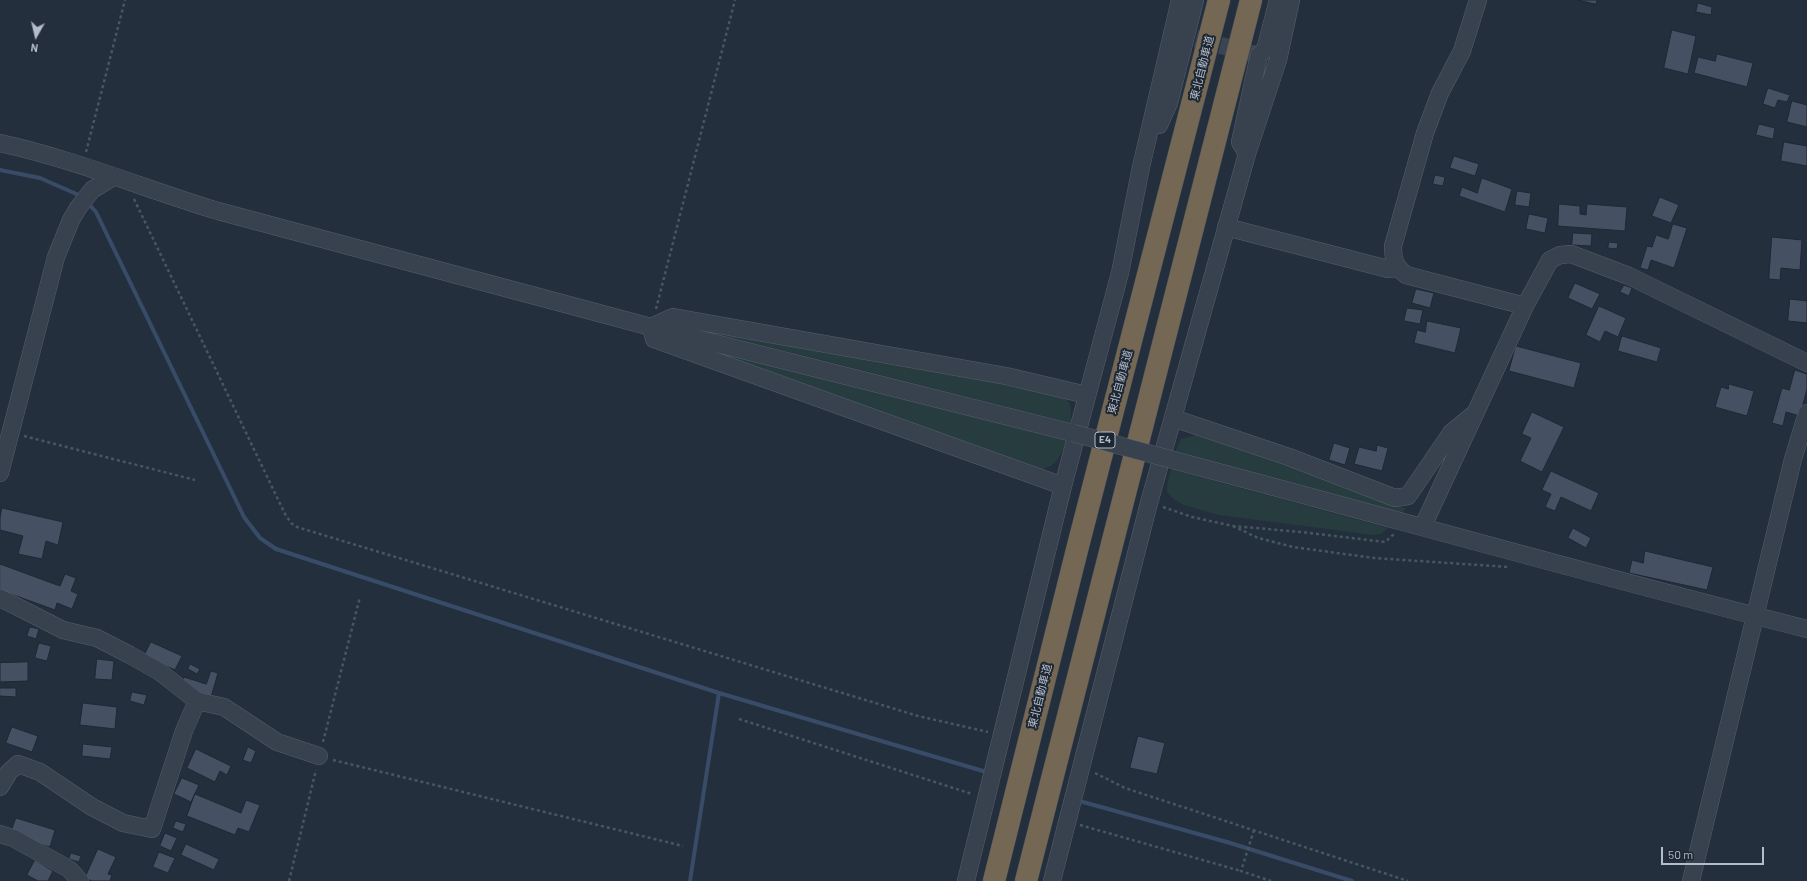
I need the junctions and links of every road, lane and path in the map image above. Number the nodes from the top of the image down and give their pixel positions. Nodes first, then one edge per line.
1 (125, 0) edge
2 (736, 0) edge
3 (1180, 0) edge
4 (1195, 0) edge
5 (1219, 0) edge
6 (1251, 0) edge
7 (1278, 0) edge
8 (1291, 0) edge
9 (1478, 0) edge
10 (0, 143) edge
11 (1246, 154) junction
12 (82, 166) junction
13 (1141, 167) junction
14 (120, 179) junction
15 (1226, 227) junction
16 (1397, 268) junction
17 (1525, 306) junction
18 (651, 327) junction
19 (1807, 364) edge
20 (1087, 395) junction
21 (1807, 413) edge
22 (1476, 414) junction
23 (1173, 418) junction
24 (11, 433) junction
25 (0, 473) edge
26 (195, 480) dead end
27 (1063, 486) junction
28 (1149, 503) junction
29 (1416, 524) junction
30 (1233, 526) junction
31 (1514, 567) dead end
32 (360, 597) dead end
33 (0, 598) edge
34 (1754, 616) junction
35 (1807, 629) edge
36 (197, 701) junction
37 (739, 719) dead end
38 (1001, 735) junction
39 (319, 756) junction
40 (1081, 767) junction
41 (0, 787) edge
42 (986, 799) junction
43 (1067, 821) junction
44 (1254, 830) junction
45 (0, 834) edge
46 (683, 846) dead end
47 (1241, 871) junction
48 (80, 881) edge
49 (289, 881) edge
50 (966, 881) edge
51 (994, 881) edge
52 (1026, 881) edge
53 (1052, 881) edge
54 (1270, 881) edge
55 (1408, 881) edge
56 (1691, 881) edge

1 - 12 path
2 - 18 path
3 - 13 street
4 - 13 street
5 - 51 highway, 東北自動車道 / E4
6 - 52 highway
7 - 11 street
8 - 11 street
9 - 16 street
10 - 12 street
11 - 15 street
12 - 14 street
13 - 20 street
14 - 18 street
14 - 24 street
14 - 38 path
15 - 16 street
15 - 23 street
16 - 17 street
17 - 19 street
17 - 22 street
18 - 20 street
18 - 27 street
18 - 29 street, bridge
20 - 27 street
21 - 34 street
22 - 23 street
22 - 29 street
23 - 28 street
24 - 25 street
24 - 26 path
27 - 38 street
28 - 30 path
28 - 40 street
29 - 30 path
29 - 34 street
30 - 31 path
32 - 39 path
33 - 36 street
34 - 35 street
34 - 56 street
36 - 39 street
36 - 41 street
37 - 42 path
38 - 42 street
39 - 46 path
39 - 49 path
40 - 43 street
40 - 44 path
42 - 50 street
43 - 47 path
43 - 53 street
44 - 47 path
44 - 55 path
45 - 48 street
47 - 54 path

